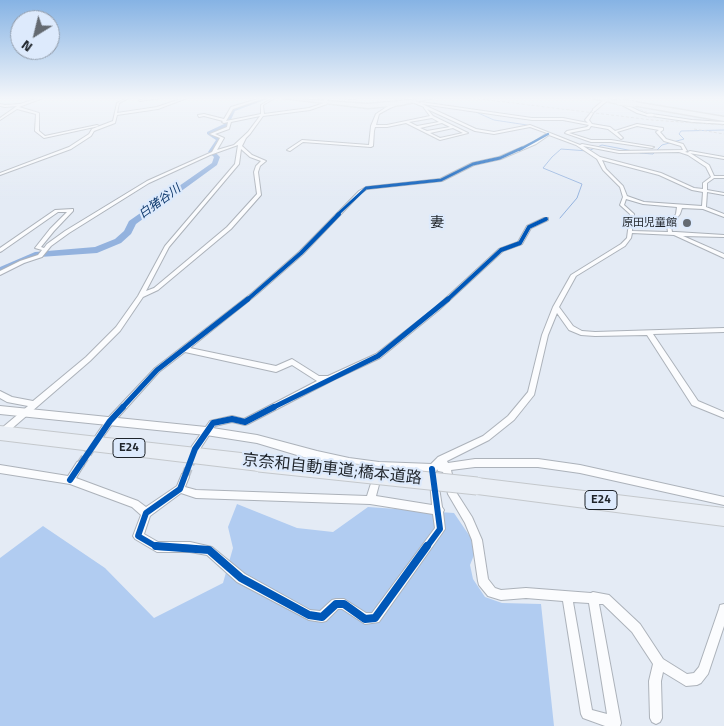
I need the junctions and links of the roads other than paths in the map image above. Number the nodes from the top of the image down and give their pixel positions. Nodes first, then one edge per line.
1 (38, 132) edge
2 (71, 132) edge
3 (92, 132) edge
4 (218, 132) edge
5 (249, 132) edge
6 (372, 132) edge
7 (427, 132) edge
8 (464, 132) edge
9 (483, 132) edge
10 (499, 132) edge
11 (542, 132) edge
12 (567, 132) joint
13 (614, 132) edge
14 (658, 132) edge
15 (548, 134) junction
16 (244, 138) junction
17 (621, 138) dead end
18 (566, 139) junction
19 (577, 144) junction
20 (239, 146) junction
21 (289, 150) dead end
22 (675, 151) junction
23 (685, 152) junction
24 (212, 153) junction
25 (599, 158) junction
26 (724, 158) edge
27 (0, 174) edge
28 (713, 176) junction
29 (724, 177) edge
30 (704, 192) junction
31 (724, 194) edge
32 (625, 196) junction
33 (680, 206) junction
34 (704, 208) junction
35 (724, 216) edge
36 (546, 219) dead end
37 (631, 232) junction
38 (670, 232) junction
39 (724, 236) edge
40 (0, 250) edge
41 (42, 252) junction
42 (724, 256) edge
43 (0, 273) edge
44 (140, 296) junction
45 (556, 307) junction
46 (724, 330) edge
47 (649, 333) junction
48 (183, 349) junction
49 (332, 377) junction
50 (0, 394) edge
51 (33, 404) junction
52 (0, 410) edge
53 (23, 414) junction
54 (724, 415) edge
55 (110, 421) junction
56 (3, 431) edge
57 (206, 432) junction
58 (98, 438) tunnel mouth
59 (196, 449) tunnel mouth
60 (443, 464) junction
61 (80, 465) tunnel mouth
62 (380, 467) junction
63 (0, 469) edge
64 (432, 469) junction
65 (185, 477) tunnel mouth
66 (70, 480) junction
67 (180, 489) junction
68 (370, 500) junction
69 (724, 501) edge
70 (439, 510) junction
71 (146, 514) junction
72 (724, 517) edge
73 (567, 596) junction
74 (594, 597) junction
75 (723, 615) edge
76 (659, 663) junction
77 (656, 718) dead end

1 - 2 street
3 - 27 street
4 - 24 street
5 - 16 street
6 - 21 street
7 - 8 street
9 - 10 street
11 - 15 street
12 - 18 street
12 - 22 street
13 - 17 street
14 - 23 street
15 - 18 street
15 - 48 street
16 - 20 street
16 - 24 street
18 - 19 street
19 - 22 street
19 - 25 street
20 - 44 street
20 - 44 street
22 - 23 street
22 - 28 street
23 - 26 street
24 - 41 street
25 - 30 street
25 - 32 street
28 - 29 street
28 - 30 street
30 - 31 street
30 - 34 street
32 - 33 street
32 - 37 street
33 - 34 street
33 - 38 street
34 - 35 street
36 - 49 street
37 - 38 street
37 - 45 street
38 - 39 street
38 - 42 street
40 - 41 street
41 - 43 street
44 - 51 street
45 - 47 street
45 - 60 street
46 - 47 street
47 - 54 street
48 - 49 street
48 - 55 street
49 - 57 street
50 - 51 street
51 - 53 street
52 - 53 street
53 - 55 street
53 - 56 street
55 - 57 street
55 - 58 street
56 - 72 highway, 京奈和自動車道;橋本道路 / E24, bridge
57 - 59 street
57 - 62 street
60 - 64 street
60 - 69 street
60 - 73 street
61 - 66 street
62 - 64 street
62 - 68 street
63 - 66 street
64 - 70 street
65 - 67 street
66 - 71 street
67 - 68 street
67 - 71 street
68 - 70 street
70 - 71 street
73 - 74 street
73 - 74 street
74 - 76 street
75 - 76 street
76 - 77 street

